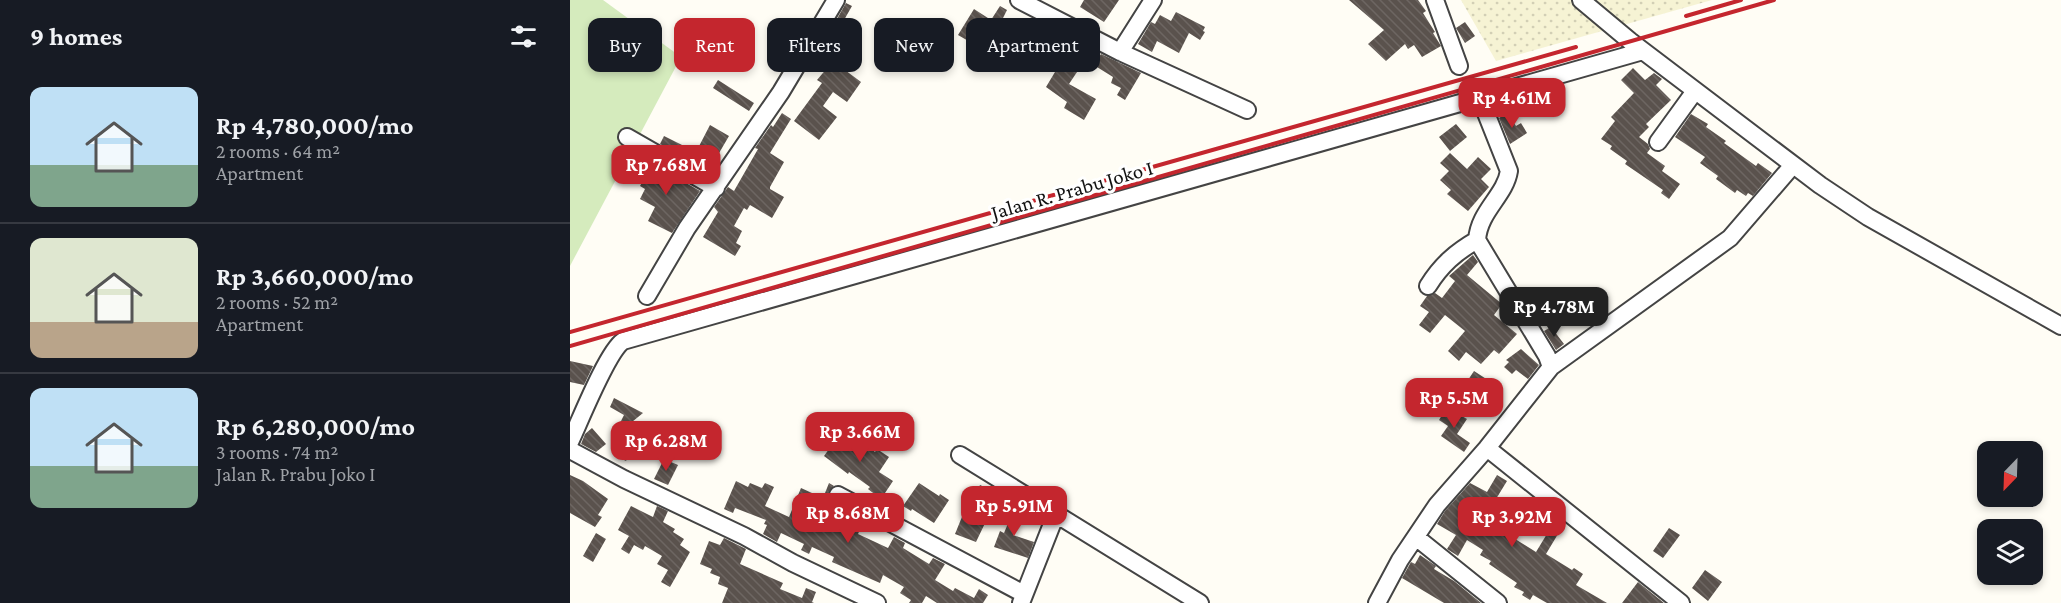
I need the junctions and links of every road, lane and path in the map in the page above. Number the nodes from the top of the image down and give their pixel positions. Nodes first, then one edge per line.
1 (836, 0) edge
2 (1019, 0) edge
3 (1153, 0) edge
4 (1435, 0) edge
5 (1581, 0) edge
6 (1643, 51) junction
7 (1120, 52) junction
8 (1459, 66) dead end
9 (1695, 91) junction
10 (1480, 98) junction
11 (1248, 110) dead end
12 (627, 137) dead end
13 (1658, 142) dead end
14 (1793, 165) junction
15 (716, 188) junction
16 (1477, 240) junction
17 (1428, 286) dead end
18 (647, 296) dead end
19 (2061, 326) edge
20 (1551, 367) junction
21 (570, 442) edge
22 (1487, 448) junction
23 (570, 450) edge
24 (960, 455) dead end
25 (838, 495) dead end
26 (1056, 514) junction
27 (1416, 538) junction
28 (1023, 598) edge
29 (877, 603) edge
30 (1200, 603) edge
31 (1377, 603) edge
32 (1498, 603) edge
33 (1681, 603) edge

1 - 15 street
2 - 7 street
3 - 7 street
4 - 8 street
5 - 6 street
6 - 9 street
6 - 10 street, Jalan R. Prabu Joko I
7 - 11 street
9 - 13 street
9 - 14 street
10 - 16 street
10 - 21 street, Jalan R. Prabu Joko I
12 - 15 street
14 - 19 street
14 - 20 street
15 - 18 street
16 - 17 street
16 - 20 street
20 - 22 street
22 - 27 street
22 - 33 street
23 - 29 street
24 - 26 street
25 - 28 street
26 - 28 street
26 - 30 street
27 - 31 street
27 - 32 street

